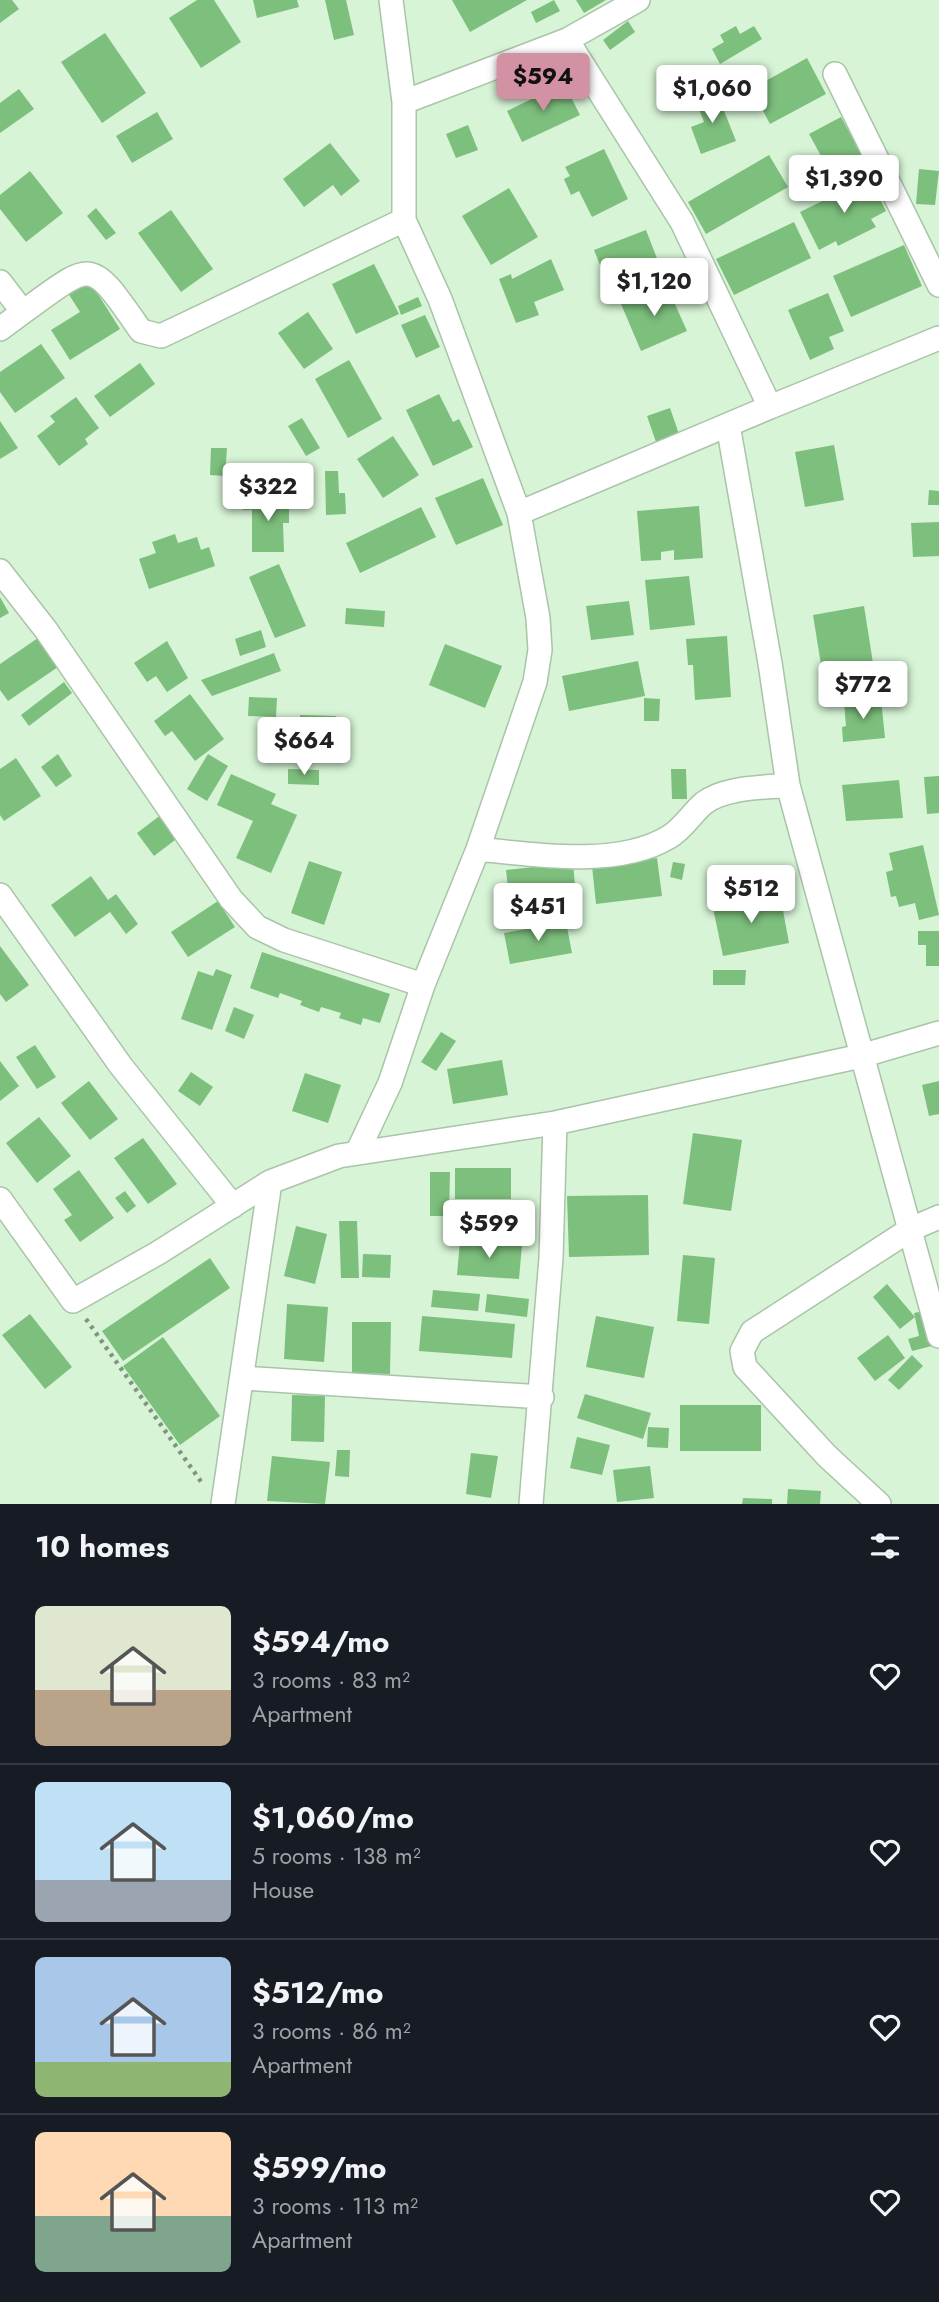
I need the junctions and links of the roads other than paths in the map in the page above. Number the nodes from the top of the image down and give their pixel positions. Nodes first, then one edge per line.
1 (391, 0) edge
2 (638, 0) edge
3 (567, 40) junction
4 (835, 74) dead end
5 (404, 102) junction
6 (404, 220) junction
7 (0, 282) edge
8 (939, 285) edge
9 (23, 312) junction
10 (0, 329) edge
11 (939, 338) edge
12 (770, 407) junction
13 (728, 425) junction
14 (519, 513) junction
15 (0, 571) edge
16 (788, 785) junction
17 (478, 849) junction
18 (0, 895) edge
19 (423, 985) junction
20 (939, 1032) edge
21 (861, 1056) junction
22 (555, 1123) junction
23 (357, 1153) junction
24 (270, 1182) junction
25 (0, 1199) edge
26 (233, 1206) junction
27 (939, 1217) edge
28 (911, 1229) junction
29 (939, 1336) edge
30 (243, 1378) junction
31 (542, 1397) junction
32 (216, 1498) edge
33 (531, 1504) edge
34 (879, 1504) edge

1 - 5 street
2 - 3 street
3 - 5 street
3 - 12 street
4 - 8 street
5 - 6 street
6 - 9 street
6 - 14 street
7 - 9 street
9 - 10 street
11 - 12 street
12 - 13 street
13 - 14 street
13 - 16 street
14 - 17 street
15 - 19 street
16 - 17 street
16 - 21 street
17 - 19 street
18 - 26 street
19 - 23 street
20 - 21 street
21 - 22 street
21 - 28 street
22 - 23 street
22 - 31 street
23 - 24 street
24 - 26 street
24 - 30 street
25 - 26 street
27 - 28 street
28 - 29 street
28 - 34 street
30 - 31 street
30 - 32 street
31 - 33 street

